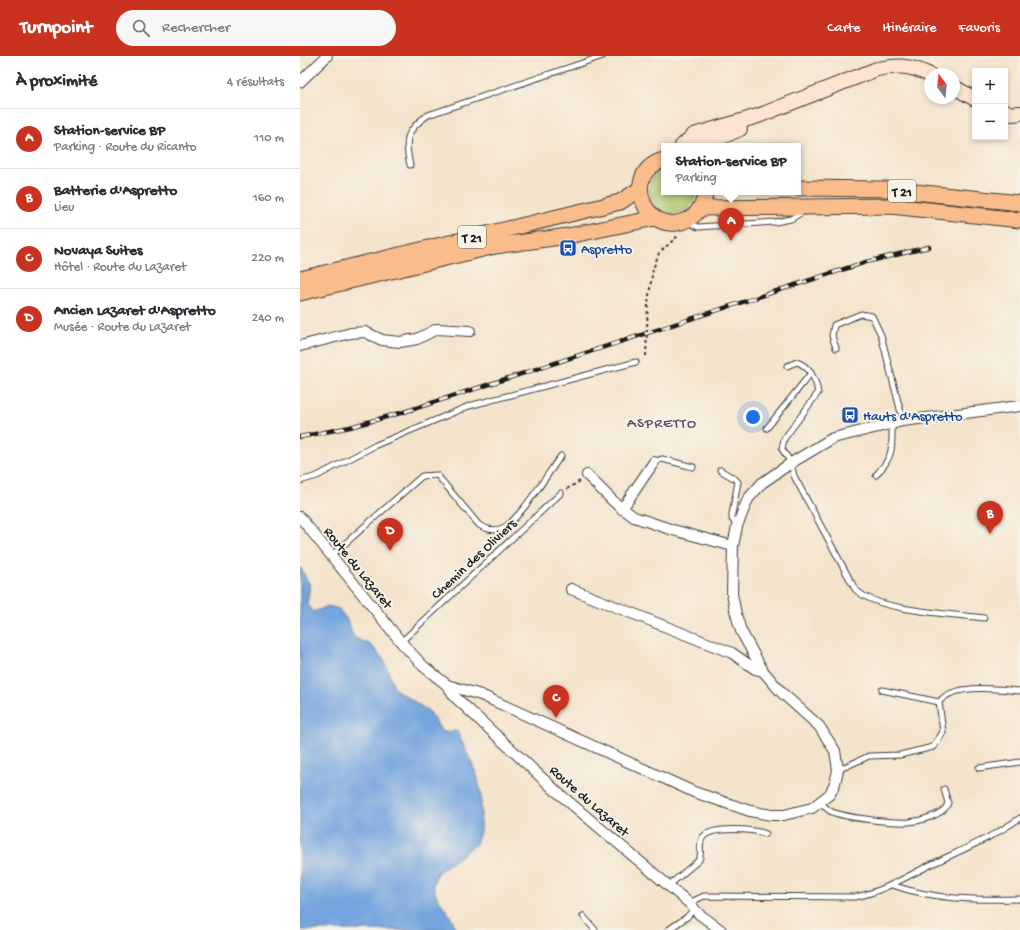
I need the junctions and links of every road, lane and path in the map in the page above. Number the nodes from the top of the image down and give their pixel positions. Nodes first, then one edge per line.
1 (327, 56) edge
2 (603, 56) edge
3 (924, 72) edge
4 (300, 82) edge
5 (960, 90) edge
6 (972, 97) edge
7 (1008, 112) edge
8 (1020, 113) edge
9 (758, 116) junction
10 (685, 143) edge
11 (706, 143) edge
12 (661, 161) edge
13 (410, 165) dead end
14 (801, 188) edge
15 (640, 189) junction
16 (704, 195) edge
17 (1020, 203) edge
18 (810, 207) junction
19 (700, 208) junction
20 (655, 218) junction
21 (1020, 220) edge
22 (685, 221) junction
23 (300, 279) edge
24 (300, 293) edge
25 (470, 331) dead end
26 (300, 346) edge
27 (836, 348) dead end
28 (646, 356) dead end
29 (636, 362) dead end
30 (787, 366) dead end
31 (811, 373) junction
32 (1020, 406) edge
33 (903, 422) junction
34 (892, 424) junction
35 (767, 428) dead end
36 (561, 456) dead end
37 (654, 462) joint
38 (791, 463) junction
39 (694, 466) dead end
40 (720, 470) dead end
41 (587, 475) joint
42 (876, 475) dead end
43 (300, 481) edge
44 (561, 493) joint
45 (622, 508) junction
46 (300, 517) edge
47 (737, 526) junction
48 (733, 546) junction
49 (332, 555) junction
50 (571, 589) dead end
51 (984, 618) dead end
52 (401, 642) junction
53 (763, 671) junction
54 (447, 685) junction
55 (882, 690) dead end
56 (1020, 691) edge
57 (939, 702) junction
58 (1020, 762) edge
59 (979, 768) dead end
60 (838, 770) junction
61 (944, 789) dead end
62 (821, 803) junction
63 (1020, 818) edge
64 (766, 834) dead end
65 (668, 886) junction
66 (892, 886) junction
67 (1020, 899) edge
68 (692, 906) junction
69 (583, 916) dead end
70 (595, 930) edge
71 (668, 930) edge
72 (721, 930) edge

1 - 4 street
2 - 13 lane
3 - 9 main road
5 - 6 main road
7 - 8 main road
9 - 10 main road
9 - 11 main road
12 - 15 main road
14 - 17 main road, T 21
15 - 20 main road
15 - 23 main road, T 21
16 - 19 main road
18 - 19 main road, T 21
18 - 21 main road, T 21
18 - 22 lane
19 - 22 main road
20 - 22 main road
20 - 24 main road, T 21
22 - 28 path, bridge
25 - 26 street
27 - 33 lane
29 - 43 lane
30 - 31 lane
31 - 35 lane
31 - 38 lane
32 - 33 street
33 - 34 street
34 - 38 street
34 - 42 lane
36 - 49 lane
37 - 39 lane
37 - 45 street
38 - 47 street
38 - 51 lane
40 - 47 lane
41 - 44 path
41 - 45 street
44 - 52 lane, Chemin des Oliviers
45 - 48 street
46 - 49 street, Route du Lazaret
47 - 48 street
48 - 53 street
49 - 52 street, Route du Lazaret
50 - 53 street
52 - 54 street, Route du Lazaret
53 - 60 street
54 - 62 street, Route du Lazaret
54 - 65 street, Route du Lazaret
55 - 57 lane
56 - 57 lane
57 - 60 lane
58 - 59 lane
60 - 62 street
61 - 62 lane
63 - 66 lane
64 - 65 lane
65 - 68 street, Route du Lazaret
66 - 67 lane
66 - 68 lane
68 - 71 lane
68 - 72 street, Route du Lazaret
69 - 70 lane

